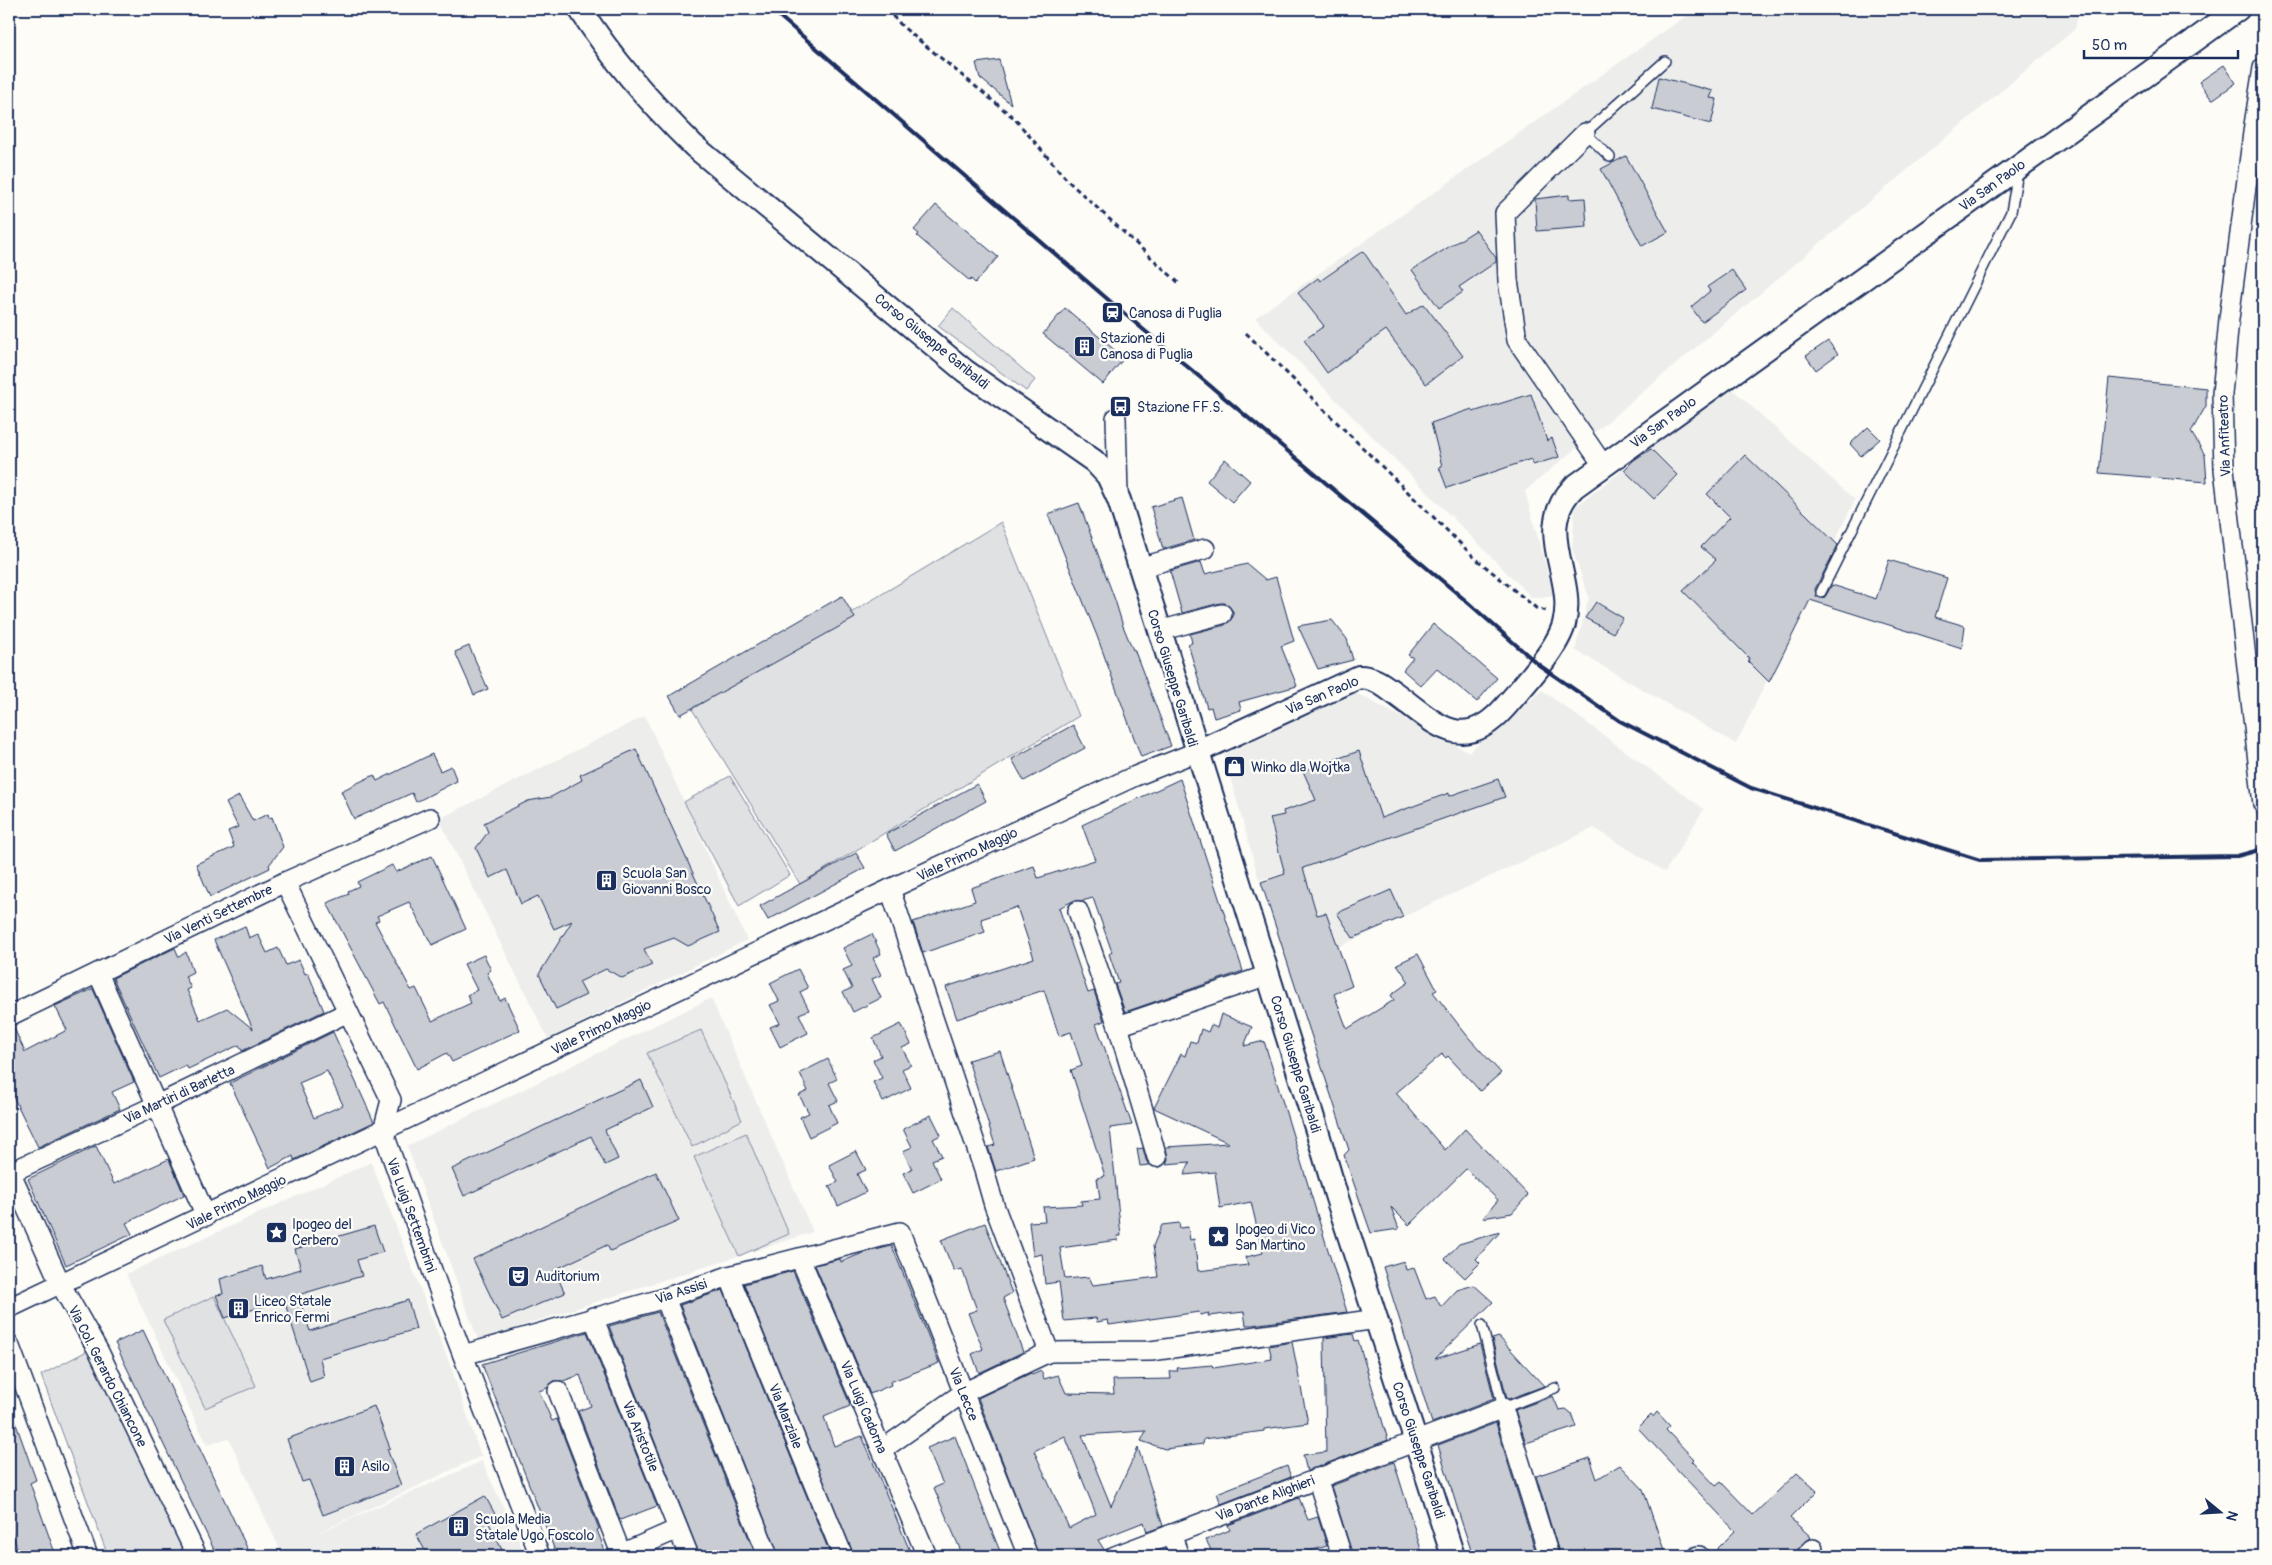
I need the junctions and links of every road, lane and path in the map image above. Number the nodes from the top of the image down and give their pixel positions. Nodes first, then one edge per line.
1 (580, 9) edge
2 (886, 9) edge
3 (2238, 9) edge
4 (1665, 61) dead end
5 (2263, 68) edge
6 (1585, 133) junction
7 (1610, 157) dead end
8 (2020, 165) junction
9 (1180, 284) dead end
10 (1246, 333) dead end
11 (1116, 418) dead end
12 (1603, 465) junction
13 (1118, 500) junction
14 (1205, 549) dead end
15 (1139, 568) junction
16 (1821, 592) dead end
17 (1222, 614) dead end
18 (1566, 618) junction
19 (1159, 631) junction
20 (1196, 752) junction
21 (2263, 804) edge
22 (430, 818) dead end
23 (285, 882) junction
24 (890, 889) junction
25 (1078, 911) dead end
26 (98, 973) junction
27 (1268, 975) junction
28 (348, 1012) junction
29 (9, 1016) edge
30 (1118, 1026) junction
31 (157, 1105) junction
32 (382, 1132) junction
33 (1156, 1157) dead end
34 (9, 1171) edge
35 (206, 1216) junction
36 (900, 1232) joint
37 (800, 1258) junction
38 (729, 1276) junction
39 (61, 1285) junction
40 (665, 1298) junction
41 (9, 1308) edge
42 (593, 1316) junction
43 (1377, 1319) junction
44 (1482, 1324) dead end
45 (9, 1344) edge
46 (1049, 1352) junction
47 (463, 1355) junction
48 (1554, 1388) dead end
49 (558, 1391) dead end
50 (963, 1393) junction
51 (1503, 1408) junction
52 (1416, 1440) junction
53 (883, 1449) junction
54 (1317, 1478) junction
55 (678, 1529) junction
56 (1171, 1534) junction
57 (622, 1555) edge
58 (88, 1556) edge
59 (197, 1556) edge
60 (540, 1556) edge
61 (689, 1556) edge
62 (768, 1556) edge
63 (843, 1556) edge
64 (927, 1556) edge
65 (1028, 1556) edge
66 (1115, 1556) edge
67 (1180, 1556) edge
68 (1342, 1556) edge
69 (1453, 1556) edge
70 (1549, 1556) edge

1 - 13 street, Corso Giuseppe Garibaldi
2 - 9 path
3 - 8 street, Via San Paolo
4 - 6 lane
5 - 21 street, Via Anfiteatro
6 - 7 lane
6 - 12 street
8 - 12 street, Via San Paolo
8 - 16 lane
10 - 18 path
11 - 13 street
12 - 18 street, Via San Paolo
13 - 15 street, Corso Giuseppe Garibaldi
14 - 15 street
15 - 19 street, Corso Giuseppe Garibaldi
17 - 19 street
18 - 20 street, Via San Paolo
19 - 20 street, Corso Giuseppe Garibaldi
20 - 24 street, Viale Primo Maggio
20 - 27 street, Corso Giuseppe Garibaldi
22 - 23 street, Via Venti Settembre
23 - 26 street, Via Venti Settembre
23 - 28 street
24 - 32 street, Viale Primo Maggio
24 - 46 street
25 - 30 street
26 - 29 street, Via Venti Settembre
26 - 31 street
27 - 30 street
27 - 43 street, Corso Giuseppe Garibaldi
28 - 31 street, Via Martiri di Barletta
28 - 32 street
30 - 33 street
31 - 34 street, Via Martiri di Barletta
31 - 35 street
32 - 35 street, Viale Primo Maggio
32 - 47 street, Via Luigi Settembrini
34 - 39 street, Via Col. Gerardo Chiancone
35 - 39 street, Viale Primo Maggio
36 - 37 street, Via Assisi
36 - 50 street, Via Lecce
37 - 38 street, Via Assisi
37 - 53 street, Via Luigi Cadorna
38 - 40 street, Via Assisi
38 - 63 street, Via Marziale
39 - 41 street, Viale Primo Maggio
39 - 59 street, Via Col. Gerardo Chiancone
40 - 42 street, Via Assisi
40 - 62 street
42 - 47 street, Via Assisi
42 - 55 street, Via Aristotile
43 - 46 street
43 - 52 street, Corso Giuseppe Garibaldi
44 - 51 lane
45 - 58 street
46 - 50 street
47 - 60 street, Via Luigi Settembrini
48 - 51 lane
49 - 57 street
50 - 53 street
50 - 65 street, Via Lecce
51 - 52 street, Via Dante Alighieri
51 - 70 street
52 - 54 street, Via Dante Alighieri
52 - 69 street, Corso Giuseppe Garibaldi
53 - 64 street, Via Luigi Cadorna
54 - 56 street, Via Dante Alighieri
54 - 68 street
55 - 57 street
55 - 61 street, Via Aristotile
56 - 66 street, Via Dante Alighieri
56 - 67 street

